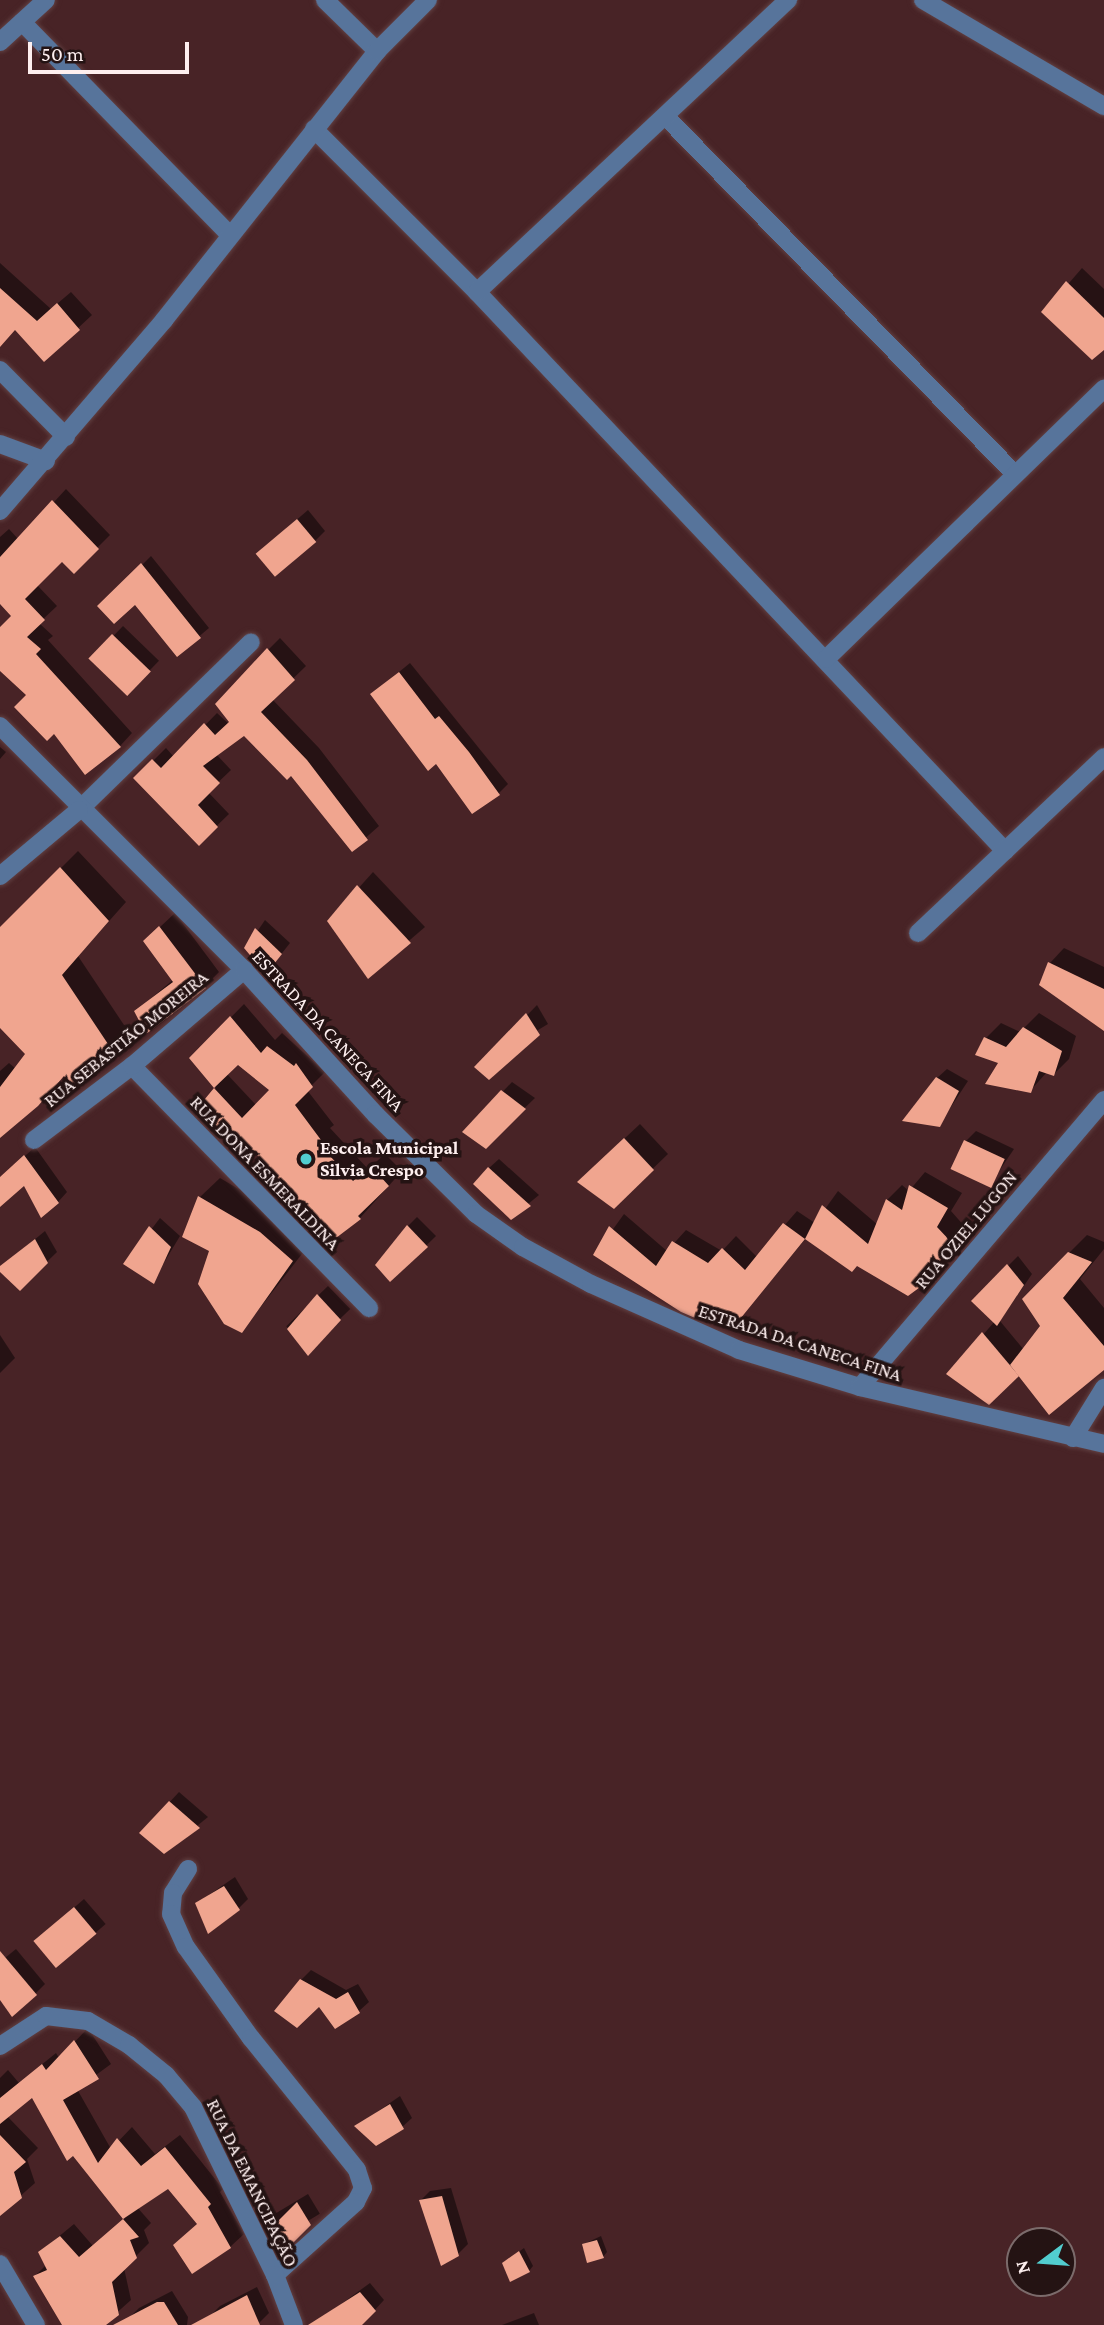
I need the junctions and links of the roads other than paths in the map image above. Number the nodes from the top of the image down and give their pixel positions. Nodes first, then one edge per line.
1 (46, 0) edge
2 (325, 0) edge
3 (428, 0) edge
4 (788, 0) edge
5 (923, 0) edge
6 (22, 22) junction
7 (0, 42) edge
8 (377, 51) junction
9 (1104, 106) edge
10 (665, 116) junction
11 (314, 129) junction
12 (230, 234) junction
13 (477, 292) junction
14 (0, 370) edge
15 (1104, 389) edge
16 (66, 437) junction
17 (0, 444) edge
18 (46, 461) junction
19 (1015, 474) junction
20 (0, 511) edge
21 (251, 642) dead end
22 (826, 659) junction
23 (0, 726) edge
24 (1104, 757) edge
25 (79, 810) junction
26 (1005, 851) junction
27 (0, 876) edge
28 (918, 933) dead end
29 (244, 970) junction
30 (132, 1066) junction
31 (1104, 1100) edge
32 (34, 1140) dead end
33 (369, 1308) dead end
34 (860, 1387) junction
35 (1104, 1388) edge
36 (1073, 1438) junction
37 (1104, 1444) edge
38 (188, 1869) dead end
39 (0, 2046) edge
40 (0, 2263) edge
41 (275, 2274) junction
42 (36, 2325) edge
43 (294, 2325) edge

1 - 6 street
2 - 8 street
3 - 8 street
4 - 10 street
5 - 9 street
6 - 7 street
6 - 12 street
8 - 11 street
10 - 13 street
10 - 19 street
11 - 12 street
11 - 13 street
12 - 16 street
13 - 22 street
14 - 16 street
15 - 19 street
16 - 18 street
17 - 18 street
18 - 20 street
19 - 22 street
21 - 25 street
22 - 26 street
23 - 25 street, ESTRADA DA CANECA FINA
24 - 26 street
25 - 27 street
25 - 29 street, ESTRADA DA CANECA FINA
26 - 28 street
29 - 30 street, RUA SEBASTIÃO MOREIRA
29 - 34 street, ESTRADA DA CANECA FINA
30 - 32 street, RUA SEBASTIÃO MOREIRA
30 - 33 street, RUA DONA ESMERALDINA
31 - 34 street, RUA OZIEL LUGON
34 - 36 street, ESTRADA DA CANECA FINA
35 - 36 street
36 - 37 street, ESTRADA DA CANECA FINA
38 - 41 street
39 - 41 street, RUA DA EMANCIPAÇÃO
40 - 42 street
41 - 43 street, RUA DA EMANCIPAÇÃO

